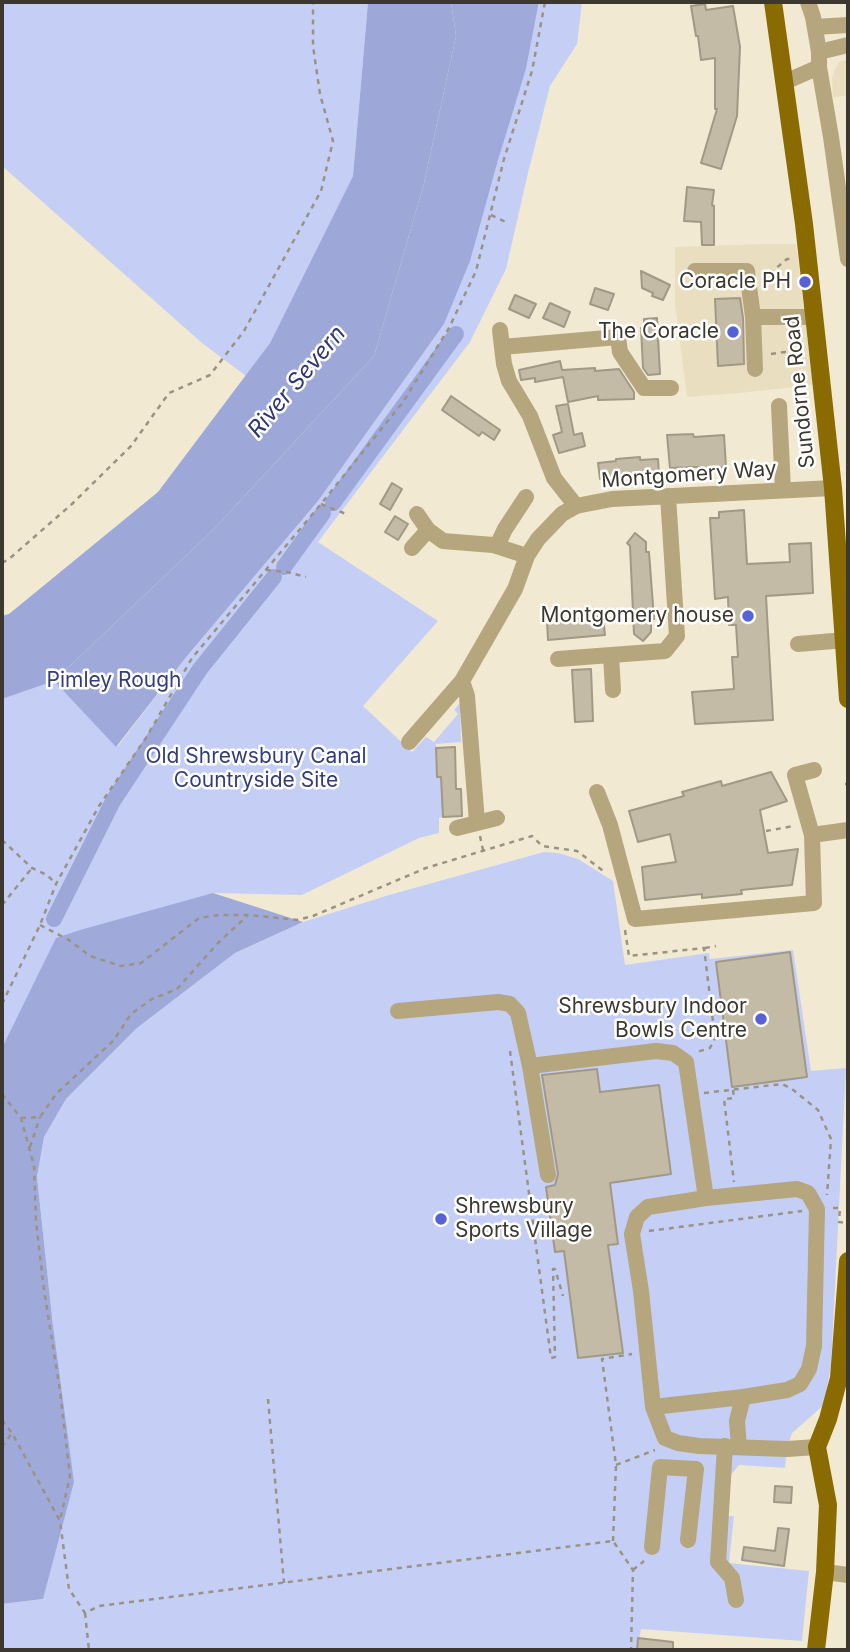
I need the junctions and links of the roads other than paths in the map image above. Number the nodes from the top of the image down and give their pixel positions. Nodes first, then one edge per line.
1 (773, 2) edge
2 (793, 2) edge
3 (809, 5) edge
4 (848, 24) edge
5 (815, 27) junction
6 (848, 45) edge
7 (819, 59) junction
8 (785, 82) junction
9 (848, 259) edge
10 (695, 271) dead end
11 (753, 317) junction
12 (814, 317) junction
13 (500, 330) dead end
14 (502, 347) junction
15 (755, 362) road end
16 (671, 388) dead end
17 (779, 406) dead end
18 (834, 488) junction
19 (783, 490) junction
20 (668, 496) junction
21 (519, 500) dead end
22 (576, 506) junction
23 (417, 514) dead end
24 (428, 530) junction
25 (497, 546) junction
26 (412, 548) dead end
27 (527, 556) junction
28 (844, 588) edge
29 (845, 640) junction
30 (798, 644) dead end
31 (611, 655) junction
32 (558, 659) dead end
33 (462, 681) junction
34 (613, 691) dead end
35 (848, 699) edge
36 (409, 742) dead end
37 (814, 770) dead end
38 (597, 792) dead end
39 (497, 818) dead end
40 (477, 822) junction
41 (457, 828) dead end
42 (807, 829) junction
43 (848, 830) edge
44 (398, 1011) dead end
45 (530, 1066) junction
46 (548, 1175) dead end
47 (706, 1198) junction
48 (848, 1261) edge
49 (743, 1397) junction
50 (653, 1407) junction
51 (732, 1447) junction
52 (817, 1447) junction
53 (694, 1491) junction
54 (723, 1494) junction
55 (688, 1541) dead end
56 (652, 1548) dead end
57 (825, 1573) junction
58 (848, 1575) edge
59 (736, 1600) dead end
60 (816, 1650) edge

1 - 8 main road, Sundorne Road
2 - 3 street
3 - 5 street
4 - 5 street
5 - 7 street
6 - 7 street
7 - 8 street
7 - 9 street
8 - 12 main road, Sundorne Road
10 - 11 street
11 - 12 street
11 - 15 street
12 - 18 main road, Sundorne Road
13 - 14 street
14 - 16 street
14 - 22 street
17 - 19 street
18 - 19 street, Montgomery Way
18 - 28 main road, Sundorne Road
19 - 20 street, Montgomery Way
20 - 22 street, Montgomery Way
20 - 31 street
21 - 25 street
22 - 27 street, Montgomery Way
23 - 24 street
24 - 25 street
24 - 26 street
25 - 27 street
27 - 33 street, Montgomery Way
28 - 29 main road, Sundorne Road
29 - 30 street
29 - 35 main road, Sundorne Road
31 - 32 street
31 - 34 street
33 - 36 street, Montgomery Way
33 - 40 street
37 - 42 street
38 - 42 street
39 - 40 street
40 - 41 street
42 - 43 street
44 - 45 street
45 - 46 street
45 - 47 street
47 - 49 street
47 - 50 street
48 - 52 main road
49 - 50 street
49 - 51 street
50 - 51 street
51 - 52 street
51 - 54 street
52 - 57 main road
53 - 54 street
53 - 55 street
53 - 56 street
54 - 59 street
57 - 58 street
57 - 60 main road

